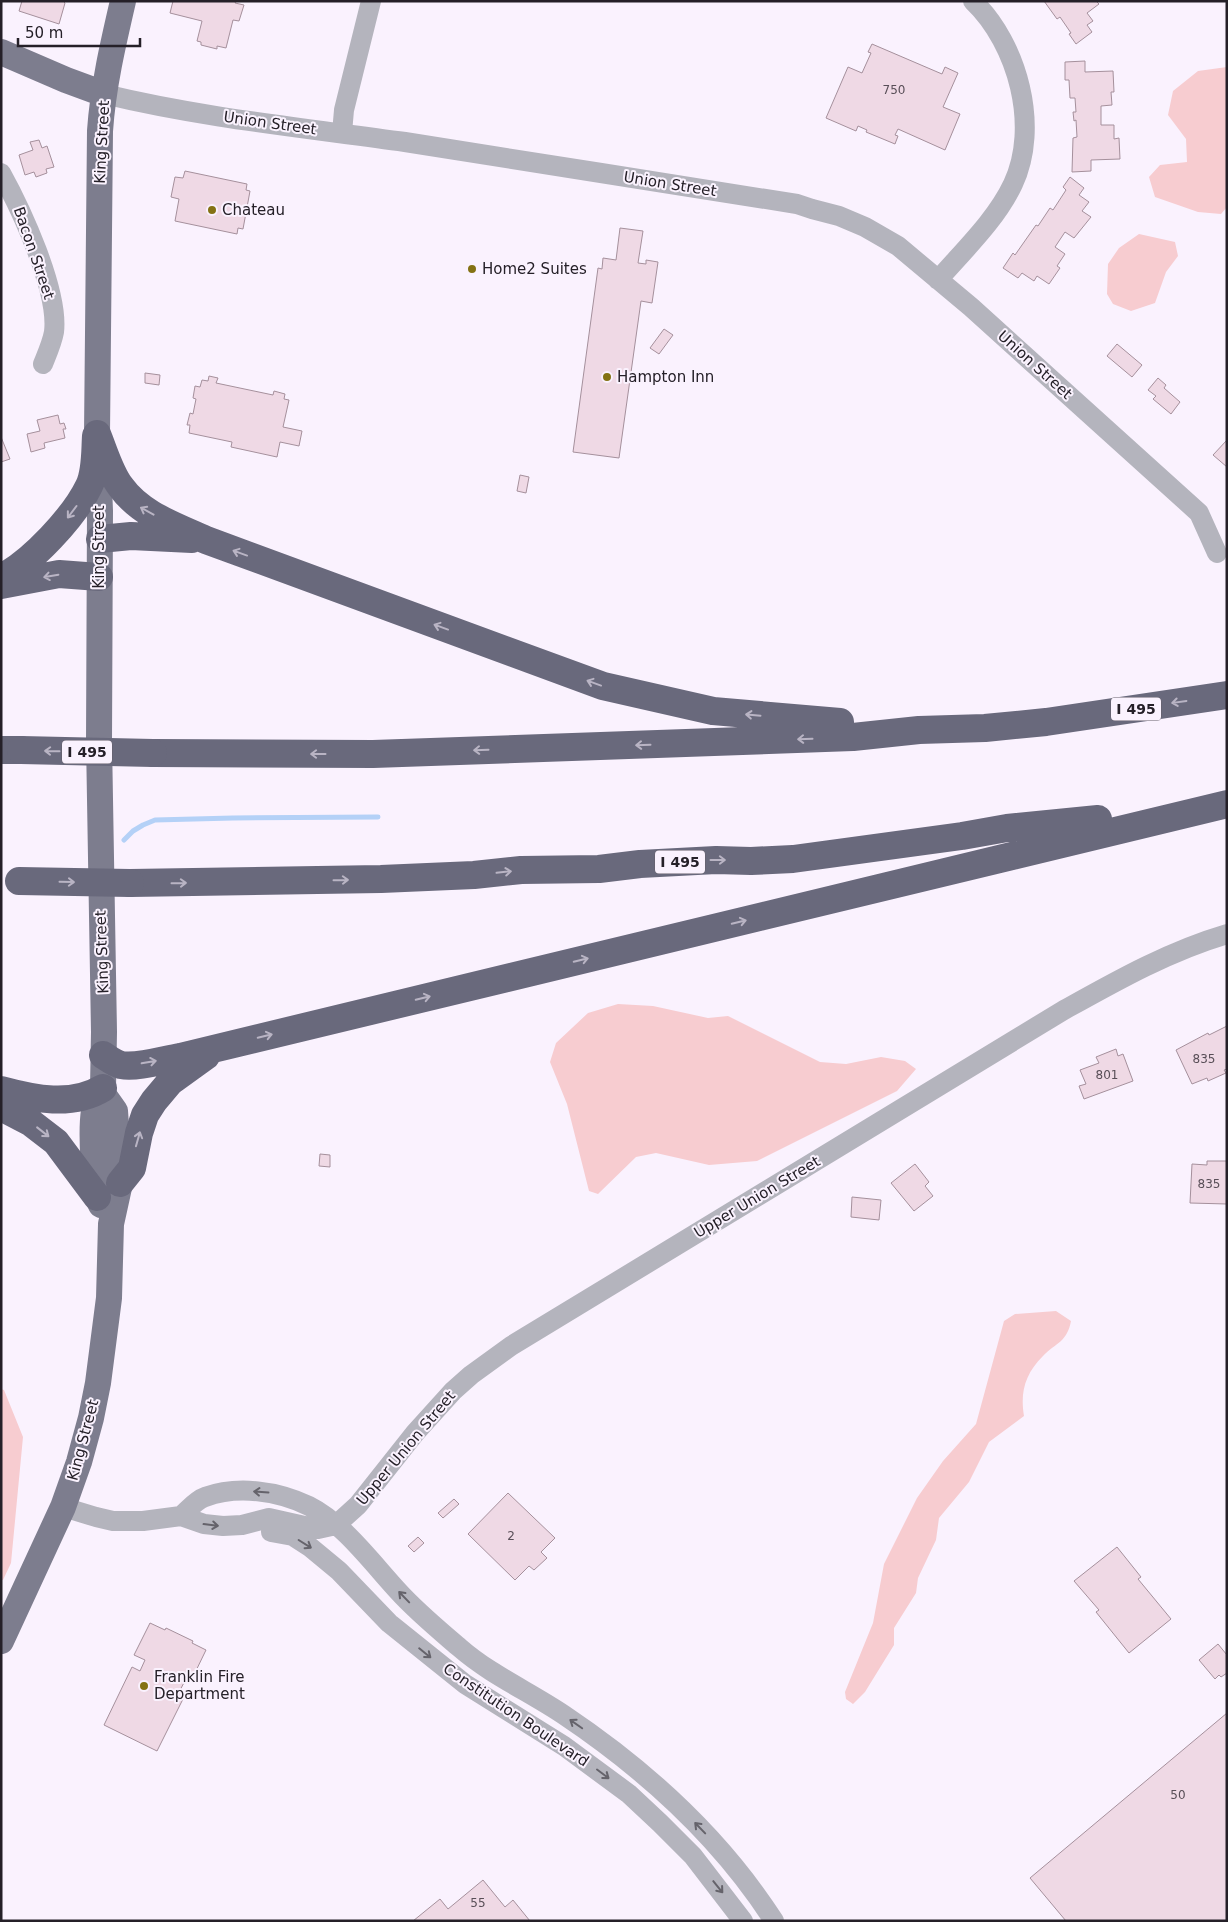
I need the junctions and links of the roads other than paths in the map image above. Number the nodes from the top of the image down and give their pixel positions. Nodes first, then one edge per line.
1 (123, 1) edge
2 (371, 1) edge
3 (973, 1) edge
4 (1, 52) edge
5 (104, 94) junction
6 (342, 133) junction
7 (1, 173) edge
8 (938, 280) junction
9 (43, 364) dead end
10 (97, 434) junction
11 (100, 539) junction
12 (206, 540) junction
13 (1217, 552) dead end
14 (99, 576) junction
15 (1, 578) edge
16 (1, 585) edge
17 (1227, 696) edge
18 (1046, 722) junction
19 (11, 750) edge
20 (1227, 802) edge
21 (10, 881) edge
22 (1227, 934) edge
23 (218, 1048) junction
24 (104, 1055) junction
25 (1, 1090) edge
26 (103, 1091) junction
27 (1, 1107) edge
28 (120, 1183) junction
29 (97, 1197) junction
30 (111, 1224) junction
31 (64, 1507) junction
32 (181, 1516) junction
33 (242, 1525) junction
34 (336, 1525) junction
35 (1, 1641) edge
36 (744, 1921) edge
37 (774, 1921) edge

1 - 5 main road, King Street
2 - 6 street
3 - 8 street
4 - 5 main road, Union Street
5 - 6 street, Union Street
5 - 10 main road, King Street
6 - 8 street, Union Street
7 - 9 street, Bacon Street
8 - 13 street, Union Street
10 - 11 main road, King Street
12 -> 10 highway
10 -> 15 highway
11 - 12 highway
11 - 14 main road, King Street
18 -> 12 highway
14 -> 16 highway
14 - 24 main road, King Street
17 -> 18 highway, I 495
18 -> 19 highway, I 495, bridge
21 -> 20 highway, I 495, bridge
23 -> 20 highway
22 - 34 street, Upper Union Street
24 -> 23 highway
28 -> 23 highway
24 - 26 main road, King Street
25 - 26 highway
26 - 28 main road, King Street
26 - 29 main road, King Street
27 -> 29 highway
28 - 30 main road, King Street
29 - 30 main road, King Street
30 - 31 main road, King Street
31 - 32 street
31 - 35 main road, King Street
32 -> 33 street
34 -> 32 street
33 - 34 street
33 -> 36 street, Constitution Boulevard
37 -> 34 street, Constitution Boulevard

